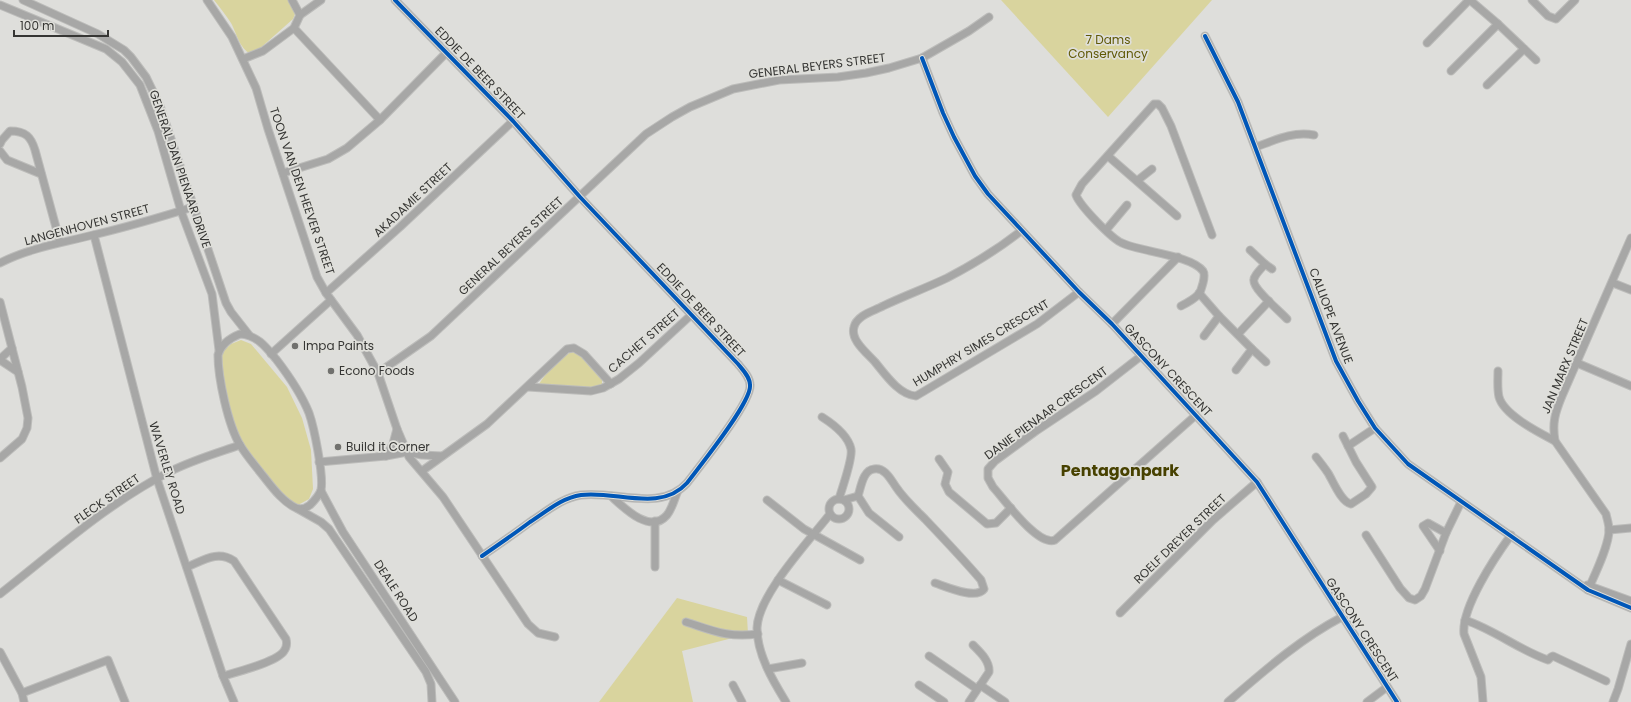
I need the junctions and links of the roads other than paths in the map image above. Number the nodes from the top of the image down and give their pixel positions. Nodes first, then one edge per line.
1 (23, 0) edge
2 (207, 0) edge
3 (292, 0) edge
4 (321, 0) edge
5 (395, 0) edge
6 (1469, 0) edge
7 (1532, 0) edge
8 (1575, 0) edge
9 (0, 5) edge
10 (300, 15) junction
11 (989, 16) dead end
12 (1498, 24) junction
13 (294, 28) junction
14 (1205, 36) dead end
15 (1427, 43) dead end
16 (1524, 49) junction
17 (446, 53) junction
18 (243, 58) junction
19 (922, 58) junction
20 (1536, 60) dead end
21 (1451, 71) dead end
22 (1487, 85) dead end
23 (160, 106) junction
24 (150, 109) junction
25 (380, 120) junction
26 (513, 121) junction
27 (1314, 135) dead end
28 (0, 144) edge
29 (1256, 147) junction
30 (0, 152) edge
31 (1108, 156) junction
32 (1152, 169) dead end
33 (283, 173) junction
34 (41, 174) junction
35 (1138, 180) junction
36 (580, 197) junction
37 (1127, 205) dead end
38 (193, 207) junction
39 (181, 211) junction
40 (1177, 216) dead end
41 (1106, 230) junction
42 (1021, 231) junction
43 (94, 235) junction
44 (1212, 235) dead end
45 (1631, 238) edge
46 (60, 242) junction
47 (1250, 250) dead end
48 (1178, 257) junction
49 (0, 262) edge
50 (1265, 264) junction
51 (1272, 269) dead end
52 (1613, 283) junction
53 (1631, 290) edge
54 (1079, 292) junction
55 (326, 293) junction
56 (1199, 293) junction
57 (331, 300) junction
58 (1269, 301) junction
59 (0, 302) edge
60 (1181, 306) dead end
61 (691, 315) junction
62 (1219, 316) junction
63 (1287, 319) dead end
64 (1112, 324) junction
65 (1238, 334) junction
66 (249, 335) junction
67 (1204, 336) dead end
68 (12, 348) junction
69 (219, 350) junction
70 (1252, 350) junction
71 (271, 354) junction
72 (1141, 356) junction
73 (0, 359) edge
74 (1266, 362) dead end
75 (1577, 363) junction
76 (1236, 370) dead end
77 (1498, 371) dead end
78 (18, 372) junction
79 (378, 373) junction
80 (611, 384) junction
81 (1631, 386) edge
82 (528, 387) junction
83 (305, 405) joint
84 (1196, 416) junction
85 (822, 417) dead end
86 (1375, 428) junction
87 (397, 429) junction
88 (1343, 436) dead end
89 (1555, 441) junction
90 (240, 445) junction
91 (1348, 446) junction
92 (407, 452) junction
93 (386, 456) junction
94 (442, 456) junction
95 (0, 458) edge
96 (1316, 458) dead end
97 (938, 459) dead end
98 (319, 462) junction
99 (422, 471) junction
100 (157, 479) junction
101 (1257, 482) junction
102 (321, 491) junction
103 (677, 493) junction
104 (611, 496) junction
105 (858, 496) junction
106 (842, 499) junction
107 (767, 500) dead end
108 (1461, 502) junction
109 (1011, 508) junction
110 (298, 509) junction
111 (830, 514) junction
112 (655, 521) junction
113 (1631, 528) edge
114 (1609, 530) junction
115 (1446, 533) junction
116 (814, 534) junction
117 (1366, 535) dead end
118 (1511, 535) junction
119 (899, 537) dead end
120 (1440, 551) junction
121 (482, 556) junction
122 (860, 560) dead end
123 (187, 566) junction
124 (655, 567) dead end
125 (778, 580) junction
126 (935, 583) dead end
127 (1589, 588) junction
128 (0, 594) edge
129 (1631, 601) edge
130 (827, 605) dead end
131 (1631, 608) edge
132 (1120, 613) dead end
133 (1342, 617) junction
134 (1465, 620) junction
135 (686, 622) dead end
136 (758, 634) junction
137 (555, 637) dead end
138 (973, 644) dead end
139 (1631, 644) edge
140 (0, 652) edge
141 (929, 656) dead end
142 (802, 663) dead end
143 (768, 669) junction
144 (223, 676) junction
145 (1606, 680) dead end
146 (733, 685) dead end
147 (920, 685) dead end
148 (979, 687) junction
149 (1387, 687) junction
150 (22, 693) junction
151 (24, 702) edge
152 (125, 702) edge
153 (234, 702) edge
154 (432, 702) edge
155 (455, 702) edge
156 (742, 702) edge
157 (785, 702) edge
158 (944, 702) edge
159 (969, 702) edge
160 (1005, 702) edge
161 (1228, 702) edge
162 (1367, 702) edge
163 (1397, 702) edge
164 (1483, 702) edge
165 (1613, 702) edge

1 - 23 street, GENERAL DAN PIENAAR DRIVE
2 - 18 street, TOON VAN DEN HEEVER STREET
3 - 10 street
4 - 10 street
5 - 17 street, EDDIE DE BEER STREET
6 - 12 street
6 - 15 street
7 - 8 street
9 - 24 street, GENERAL DAN PIENAAR DRIVE
10 - 13 street
11 - 19 street, GENERAL BEYERS STREET
12 - 16 street
12 - 21 street
13 - 18 street
13 - 25 street
14 - 29 street, CALLIOPE AVENUE
16 - 20 street
16 - 22 street
17 - 25 street
17 - 26 street, EDDIE DE BEER STREET
18 - 33 street, TOON VAN DEN HEEVER STREET
19 - 36 street, GENERAL BEYERS STREET
19 - 42 street, GASCONY CRESCENT
23 - 24 street
23 - 38 street, GENERAL DAN PIENAAR DRIVE
24 - 39 street, GENERAL DAN PIENAAR DRIVE
25 - 33 street
26 - 36 street, EDDIE DE BEER STREET
26 - 55 street, AKADAMIE STREET
27 - 29 street
28 - 34 street
29 - 86 street, CALLIOPE AVENUE
30 - 34 street
31 - 35 street
31 - 41 street
31 - 44 street
32 - 35 street
33 - 55 street, TOON VAN DEN HEEVER STREET
34 - 46 street
35 - 40 street
36 - 61 street, EDDIE DE BEER STREET
36 - 79 street, GENERAL BEYERS STREET
37 - 41 street
38 - 39 street, LANGENHOVEN STREET
38 - 66 street, GENERAL DAN PIENAAR DRIVE
39 - 43 street, LANGENHOVEN STREET
39 - 69 street, GENERAL DAN PIENAAR DRIVE
41 - 48 street
42 - 54 street, GASCONY CRESCENT
42 - 54 street, HUMPHRY SIMES CRESCENT
43 - 46 street, LANGENHOVEN STREET
43 - 100 street, WAVERLEY ROAD
45 - 52 street, JAN MARX STREET
46 - 49 street, LANGENHOVEN STREET
47 - 50 street
48 - 56 street
48 - 64 street
50 - 51 street
50 - 58 street
52 - 53 street
52 - 75 street, JAN MARX STREET
54 - 64 street, GASCONY CRESCENT
55 - 57 street, TOON VAN DEN HEEVER STREET
56 - 60 street
56 - 62 street
57 - 71 street
57 - 79 street, TOON VAN DEN HEEVER STREET
58 - 63 street
58 - 65 street
59 - 68 street
61 - 80 street, CACHET STREET
61 - 103 street, EDDIE DE BEER STREET
62 - 65 street
62 - 67 street
64 - 72 street, GASCONY CRESCENT
65 - 70 street
66 - 69 street
66 - 71 street, GENERAL DAN PIENAAR DRIVE
68 - 73 street
68 - 78 street
69 - 90 street, GENERAL DAN PIENAAR DRIVE
70 - 74 street
70 - 76 street
71 - 83 street, GENERAL DAN PIENAAR DRIVE
72 - 84 street, GASCONY CRESCENT
72 - 109 street, DANIE PIENAAR CRESCENT
73 - 78 street
75 - 81 street
75 - 89 street, JAN MARX STREET
77 - 89 street
78 - 95 street
79 - 87 street, TOON VAN DEN HEEVER STREET
80 - 82 street, CACHET STREET
80 - 82 street, CACHET STREET
82 - 94 street, CACHET STREET
83 - 98 street, DEALE ROAD
84 - 101 street, GASCONY CRESCENT
84 - 109 street, DANIE PIENAAR CRESCENT
85 - 106 street
86 - 91 street
86 - 108 street, CALLIOPE AVENUE
87 - 92 street, TOON VAN DEN HEEVER STREET
87 - 93 street
88 - 91 street
89 - 114 street
90 - 100 street, FLECK STREET
90 - 110 street, DEALE ROAD
91 - 96 street
92 - 93 street
92 - 94 street
92 - 99 street, TOON VAN DEN HEEVER STREET
93 - 98 street
94 - 99 street, CACHET STREET
97 - 109 street
98 - 102 street, DEALE ROAD
99 - 121 street, TOON VAN DEN HEEVER STREET
100 - 123 street, WAVERLEY ROAD
100 - 128 street, FLECK STREET
101 - 132 street, ROELF DREYER STREET
101 - 133 street, GASCONY CRESCENT
102 - 110 street
102 - 155 street, DEALE ROAD
103 - 104 street
103 - 112 street
104 - 112 street
104 - 121 street
105 - 106 street
105 - 119 street
105 - 126 street
106 - 111 street
106 - 111 street
107 - 116 street
108 - 115 street
108 - 118 street, CALLIOPE AVENUE
110 - 154 street, DEALE ROAD
111 - 116 street
112 - 124 street
113 - 114 street
114 - 127 street
115 - 120 street
115 - 120 street
116 - 122 street
116 - 125 street
117 - 120 street
118 - 127 street, CALLIOPE AVENUE
118 - 134 street
121 - 137 street, TOON VAN DEN HEEVER STREET
123 - 144 street, WAVERLEY ROAD
123 - 144 street
125 - 130 street
125 - 136 street
127 - 129 street, CALLIOPE AVENUE
127 - 131 street, CALLIOPE AVENUE
133 - 149 street, GASCONY CRESCENT
133 - 161 street
134 - 145 street
134 - 164 street
135 - 136 street
136 - 143 street
138 - 148 street
139 - 165 street
140 - 150 street
141 - 148 street
142 - 143 street
143 - 157 street
144 - 153 street, WAVERLEY ROAD
146 - 156 street
147 - 158 street
148 - 159 street
148 - 160 street
149 - 162 street
149 - 163 street, GASCONY CRESCENT
150 - 151 street
150 - 152 street

